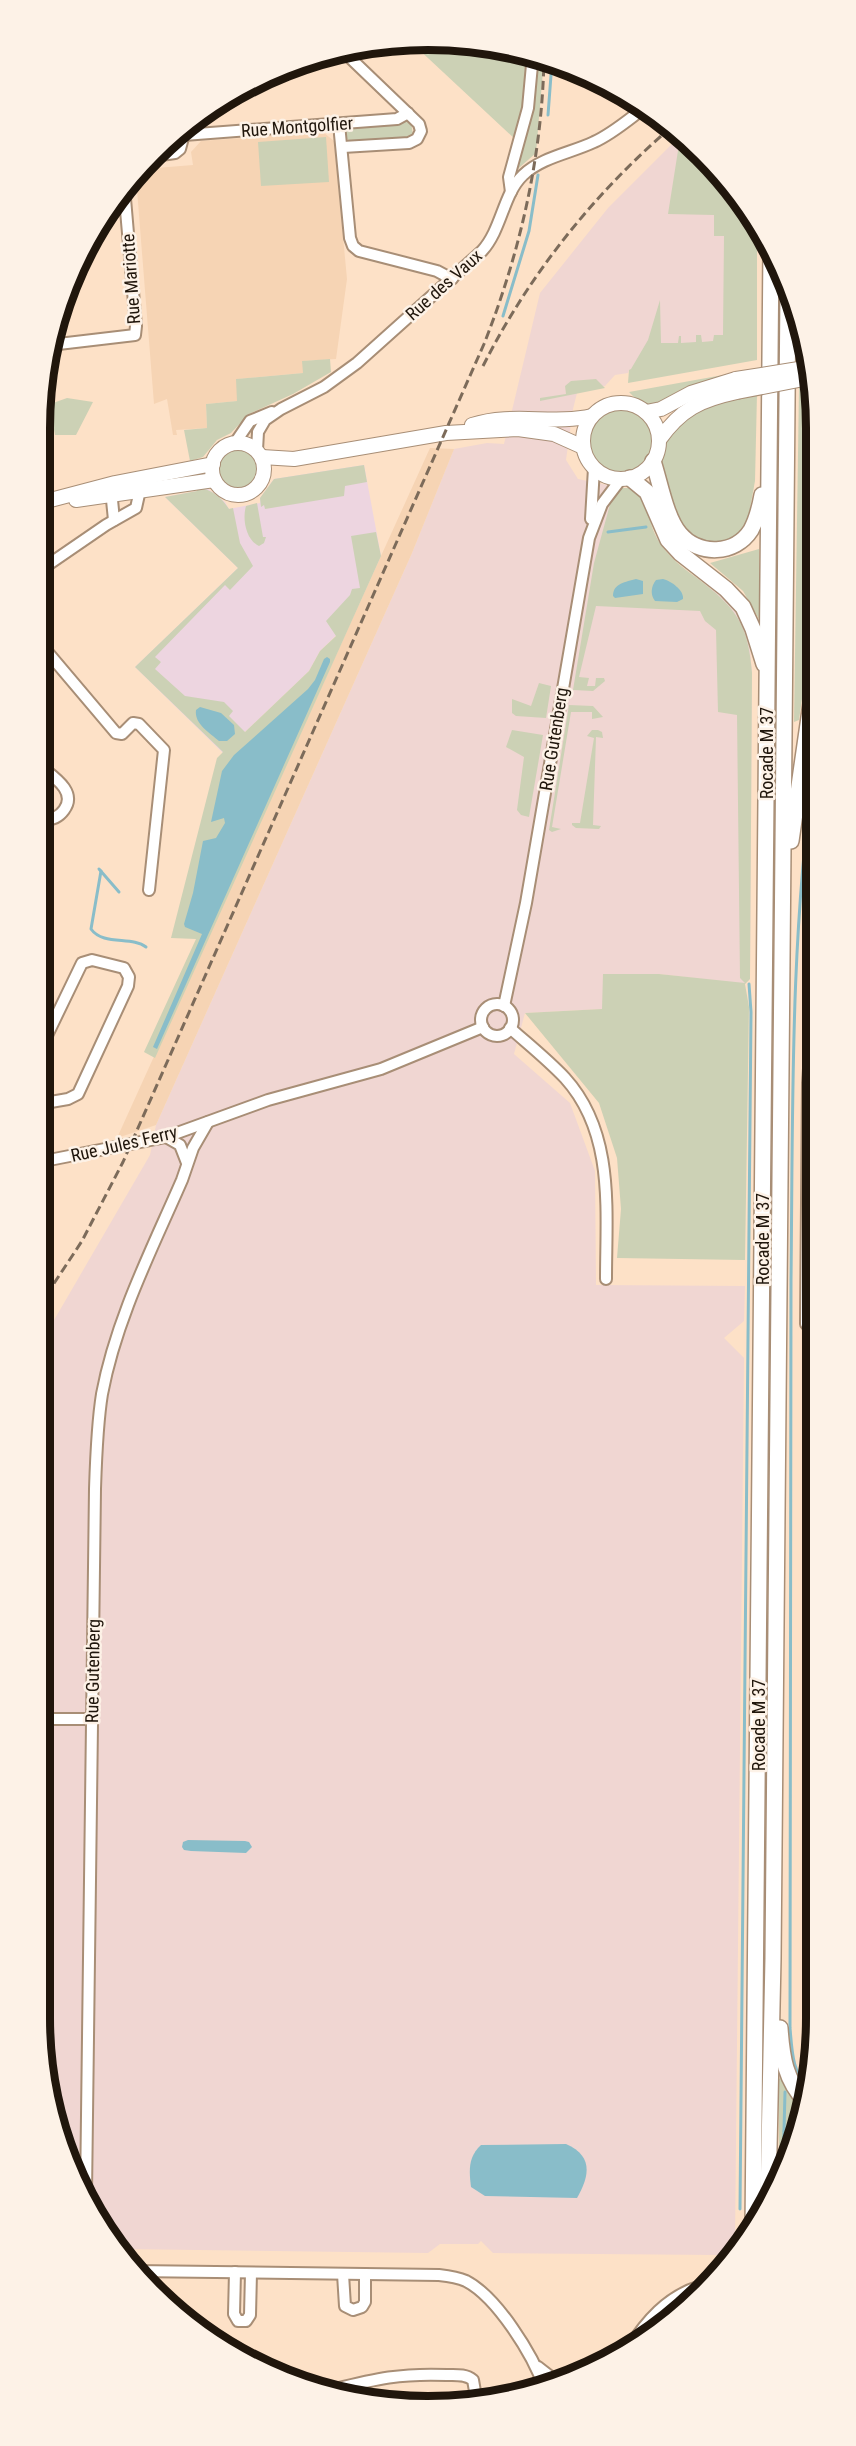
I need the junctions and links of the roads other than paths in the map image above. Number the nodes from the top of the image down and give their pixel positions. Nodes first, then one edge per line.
1 (350, 58) edge
2 (532, 64) edge
3 (408, 113) junction
4 (638, 113) edge
5 (339, 123) junction
6 (189, 135) edge
7 (183, 139) edge
8 (343, 147) junction
9 (167, 153) edge
10 (511, 192) junction
11 (125, 202) edge
12 (771, 268) edge
13 (452, 279) junction
14 (788, 311) edge
15 (59, 344) edge
16 (801, 369) edge
17 (803, 378) edge
18 (737, 386) junction
19 (281, 409) junction
20 (645, 412) junction
21 (592, 416) junction
22 (452, 432) junction
23 (659, 440) junction
24 (235, 443) junction
25 (583, 447) junction
26 (259, 453) junction
27 (294, 459) junction
28 (653, 461) junction
29 (213, 464) junction
30 (768, 465) junction
31 (594, 468) junction
32 (264, 474) junction
33 (626, 478) junction
34 (214, 480) junction
35 (116, 489) junction
36 (141, 490) junction
37 (50, 502) edge
38 (114, 520) junction
39 (589, 537) junction
40 (50, 564) edge
41 (50, 655) edge
42 (767, 671) junction
43 (806, 737) edge
44 (50, 775) edge
45 (50, 819) edge
46 (149, 890) dead end
47 (782, 898) junction
48 (504, 1006) junction
49 (483, 1027) junction
50 (510, 1028) junction
51 (50, 1029) edge
52 (50, 1102) edge
53 (208, 1122) junction
54 (166, 1137) junction
55 (50, 1160) edge
56 (187, 1163) junction
57 (606, 1279) dead end
58 (50, 1719) edge
59 (92, 1719) junction
60 (773, 1958) junction
61 (799, 2093) edge
62 (86, 2179) edge
63 (768, 2182) edge
64 (753, 2212) edge
65 (235, 2272) junction
66 (251, 2273) junction
67 (148, 2274) edge
68 (344, 2274) junction
69 (365, 2274) junction
70 (691, 2291) edge
71 (641, 2331) edge
72 (536, 2365) junction
73 (550, 2376) edge
74 (541, 2379) edge
75 (344, 2387) edge
76 (475, 2393) edge

1 - 3 street
2 - 10 street
3 - 5 street, Rue Montgolfier
3 - 8 street
4 - 10 street, Rue des Vaux
5 - 6 street, Rue Montgolfier
5 - 8 street
7 - 9 street
8 - 13 street
10 - 13 street, Rue des Vaux
11 - 15 street, Rue Mariotte
12 - 30 highway, Rocade M 37
13 - 19 street, Rue des Vaux
14 - 47 highway, Rocade M 37
16 - 18 main road, bridge
17 - 18 main road, bridge
18 - 20 main road
18 - 23 main road
19 - 24 street, Rue des Vaux
19 - 26 street, Rue des Vaux
20 - 21 main road
20 - 23 main road
21 - 22 main road
21 - 25 main road
22 - 25 main road
22 - 27 main road
23 - 28 main road
24 - 26 main road
24 - 29 main road
25 - 31 main road
26 - 27 main road
26 - 32 main road
27 - 32 main road
28 - 30 highway
28 - 33 main road
29 - 34 main road
29 - 35 main road
30 - 42 highway, Rocade M 37
31 - 33 main road
31 - 39 street
32 - 34 main road
33 - 39 street, Rue Gutenberg
33 - 42 highway
34 - 36 main road
35 - 36 main road
35 - 37 main road
35 - 38 street
36 - 38 street
38 - 40 street
39 - 48 street, Rue Gutenberg
41 - 46 street
42 - 64 highway, Rocade M 37
43 - 47 highway
44 - 45 street
47 - 60 highway, Rocade M 37
48 - 49 street
48 - 50 street
49 - 50 street
49 - 53 street
50 - 57 street
51 - 52 street
53 - 54 street, Rue Jules Ferry
53 - 56 street, Rue Gutenberg
54 - 55 street, Rue Jules Ferry
54 - 56 street
56 - 59 street, Rue Gutenberg
58 - 59 street
59 - 62 street, Rue Gutenberg
60 - 61 highway
60 - 63 highway, Rocade M 37
65 - 66 street
65 - 66 street
65 - 67 street
66 - 68 street
68 - 69 street
68 - 69 street
69 - 72 street
70 - 71 street
72 - 73 street
72 - 74 street
75 - 76 street

